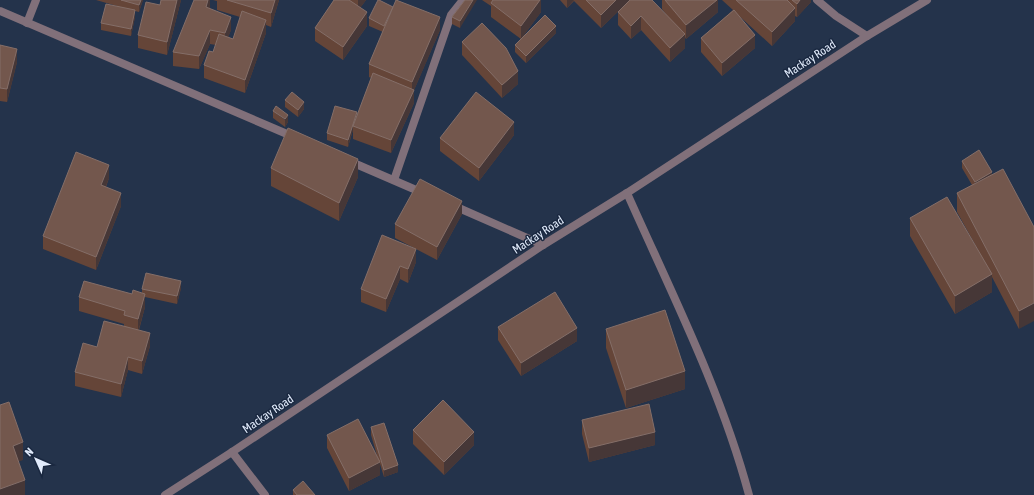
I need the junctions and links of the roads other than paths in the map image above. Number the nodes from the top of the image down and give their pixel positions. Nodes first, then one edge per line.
1 (36, 0) edge
2 (463, 0) edge
3 (817, 0) edge
4 (927, 0) edge
5 (0, 11) edge
6 (27, 23) junction
7 (867, 36) junction
8 (299, 139) edge
9 (343, 158) edge
10 (394, 180) junction
11 (626, 193) junction
12 (430, 196) edge
13 (444, 202) edge
14 (543, 245) junction
15 (232, 452) junction
16 (165, 495) edge
17 (265, 495) edge
18 (749, 495) edge

1 - 6 street
2 - 10 street
3 - 7 street
4 - 7 street, Mackay Road
5 - 6 street
6 - 8 street
7 - 11 street, Mackay Road
9 - 10 street
10 - 12 street
11 - 14 street, Mackay Road
11 - 18 street
13 - 14 street
14 - 15 street, Mackay Road
15 - 16 street, Mackay Road
15 - 17 street

